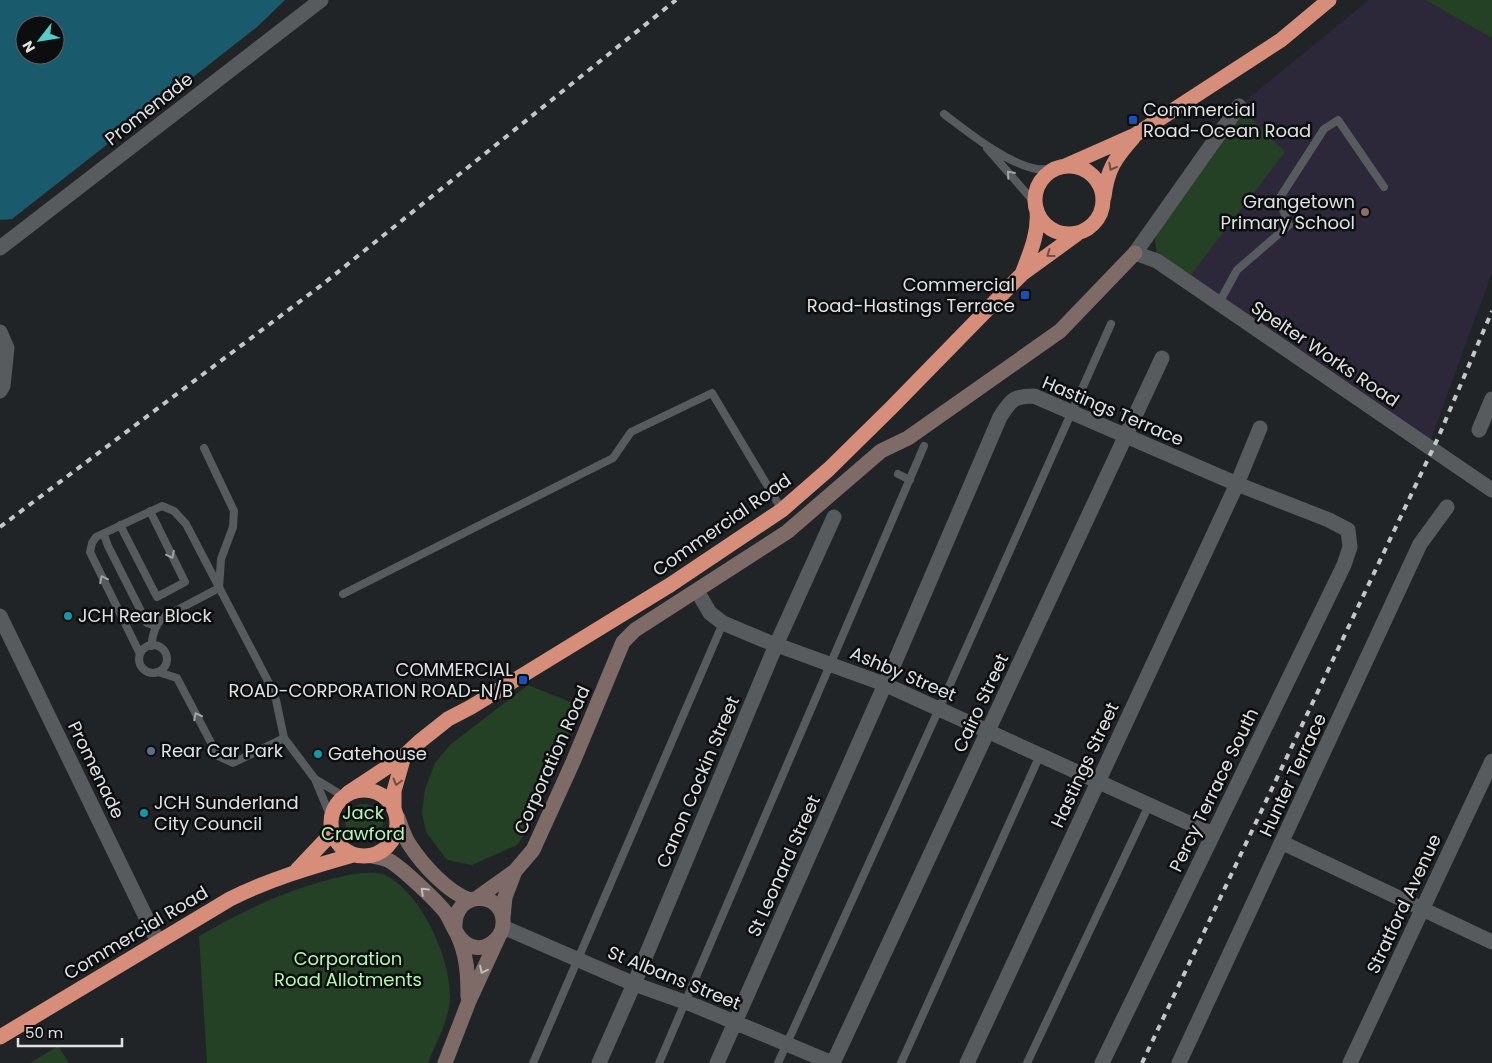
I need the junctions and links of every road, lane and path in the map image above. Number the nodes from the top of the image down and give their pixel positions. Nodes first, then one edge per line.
1 (321, 0) edge
2 (1330, 0) edge
3 (1240, 106) dead end
4 (944, 114) dead end
5 (1135, 135) junction
6 (985, 145) junction
7 (1061, 167) junction
8 (1384, 187) dead end
9 (1103, 206) junction
10 (1036, 207) junction
11 (1077, 234) junction
12 (0, 248) edge
13 (1135, 252) junction
14 (1022, 274) junction
15 (1219, 304) junction
16 (1111, 324) dead end
17 (0, 332) edge
18 (1162, 358) dead end
19 (0, 391) edge
20 (1492, 398) edge
21 (1072, 412) junction
22 (1260, 428) dead end
23 (1478, 430) dead end
24 (1126, 437) junction
25 (924, 446) dead end
26 (204, 448) dead end
27 (898, 474) dead end
28 (910, 480) junction
29 (1237, 484) junction
30 (1492, 490) edge
31 (1447, 507) dead end
32 (782, 510) junction
33 (150, 511) junction
34 (834, 517) dead end
35 (120, 525) junction
36 (1348, 530) joint
37 (104, 535) junction
38 (219, 588) junction
39 (697, 591) junction
40 (343, 594) dead end
41 (0, 616) edge
42 (723, 623) junction
43 (156, 626) junction
44 (776, 645) junction
45 (151, 646) junction
46 (140, 654) junction
47 (831, 665) junction
48 (158, 672) junction
49 (884, 684) junction
50 (939, 709) junction
51 (989, 732) junction
52 (284, 738) junction
53 (1040, 755) junction
54 (404, 756) junction
55 (1492, 761) edge
56 (314, 779) junction
57 (1098, 782) junction
58 (346, 795) junction
59 (1148, 805) junction
60 (396, 813) junction
61 (331, 826) junction
62 (1213, 834) junction
63 (1283, 843) junction
64 (353, 855) junction
65 (372, 856) junction
66 (296, 871) junction
67 (515, 871) junction
68 (473, 899) junction
69 (1422, 908) junction
70 (502, 928) junction
71 (457, 932) junction
72 (158, 942) junction
73 (1492, 942) edge
74 (577, 959) junction
75 (634, 984) junction
76 (468, 1000) junction
77 (685, 1002) junction
78 (736, 1022) junction
79 (0, 1037) edge
80 (787, 1044) junction
81 (446, 1063) edge
82 (533, 1063) edge
83 (599, 1063) edge
84 (659, 1063) edge
85 (717, 1063) edge
86 (778, 1063) edge
87 (833, 1063) edge
88 (901, 1063) edge
89 (967, 1063) edge
90 (1027, 1063) edge
91 (1102, 1063) edge
92 (1180, 1063) edge
93 (1350, 1063) edge

1 - 12 street, Promenade
2 - 5 highway
3 - 13 street
4 - 6 lane
5 - 7 highway
5 -> 9 highway
6 - 7 lane
10 -> 6 lane
7 - 9 highway
7 - 10 highway
8 - 15 lane
9 - 11 highway
10 - 11 highway
10 - 14 highway, Commercial Road
11 -> 14 highway, Commercial Road
13 - 15 street, Spelter Works Road
13 - 39 street
14 - 32 highway, Commercial Road
15 - 30 street, Spelter Works Road
16 - 21 lane
17 - 19 street
18 - 24 street, Cairo Street
20 - 23 street
21 - 24 street, Hastings Terrace
21 - 49 street, Hastings Terrace
21 - 50 lane
22 - 29 street, Hastings Street
24 - 29 street, Hastings Terrace
24 - 51 street, Cairo Street
25 - 28 lane
26 - 38 lane
27 - 28 lane
28 - 47 lane
29 - 36 street, Hastings Terrace
29 - 57 street, Hastings Street
31 - 63 street, Hunter Terrace
32 - 40 lane
32 - 54 highway, Commercial Road
33 - 35 lane
33 -> 35 lane
33 - 38 lane
34 - 44 street, Canon Cockin Street
35 - 37 lane
36 - 62 street, Percy Terrace South
37 - 43 lane
46 -> 37 lane
38 - 43 lane
38 - 52 lane
39 - 42 street, Ashby Street
39 - 67 street, Corporation Road
41 - 72 street, Promenade
42 - 44 street, Ashby Street
42 - 74 lane
43 - 45 lane
44 - 47 street, Ashby Street
44 - 75 street, Canon Cockin Street
45 - 46 lane
45 - 48 lane
46 - 48 lane
47 - 49 street, Ashby Street
47 - 77 lane
52 -> 48 lane
49 - 50 street, Ashby Street
49 - 78 street, St Leonard Street
50 - 51 street, Ashby Street
50 - 80 lane
51 - 53 street, Ashby Street
51 - 87 street, Cairo Street
52 - 56 lane
53 - 57 street, Ashby Street
53 - 88 lane
54 - 58 highway, Commercial Road
54 -> 60 highway
55 - 69 street, Stratford Avenue
56 - 58 lane
56 - 61 lane
57 - 59 street, Ashby Street
57 - 89 street, Hastings Street
58 - 60 highway
58 - 61 highway
59 - 62 street, Ashby Street
59 - 90 lane
60 - 65 highway
60 - 68 street
61 - 64 highway
61 - 66 highway, Commercial Road
62 - 91 street, Percy Terrace South
63 - 69 street
63 - 92 street, Hunter Terrace
64 - 65 highway
64 - 66 highway, Commercial Road
71 -> 65 street, Corporation Road
66 - 72 highway, Commercial Road
67 - 68 street, Corporation Road
67 - 70 street, Corporation Road
68 - 70 street
68 - 71 street, Corporation Road
69 - 73 street
69 - 93 street, Stratford Avenue
70 - 71 street, Corporation Road
70 - 74 street, St Albans Street
70 -> 76 street, Corporation Road
71 - 76 street, Corporation Road
72 - 79 highway, Commercial Road
74 - 75 street, St Albans Street
74 - 82 lane
75 - 77 street, St Albans Street
75 - 83 street, Canon Cockin Street
76 - 81 street, Corporation Road
77 - 78 street, St Albans Street
77 - 84 lane
78 - 80 street, St Albans Street
78 - 85 street, St Leonard Street
80 - 86 lane
80 - 87 street, St Albans Street

